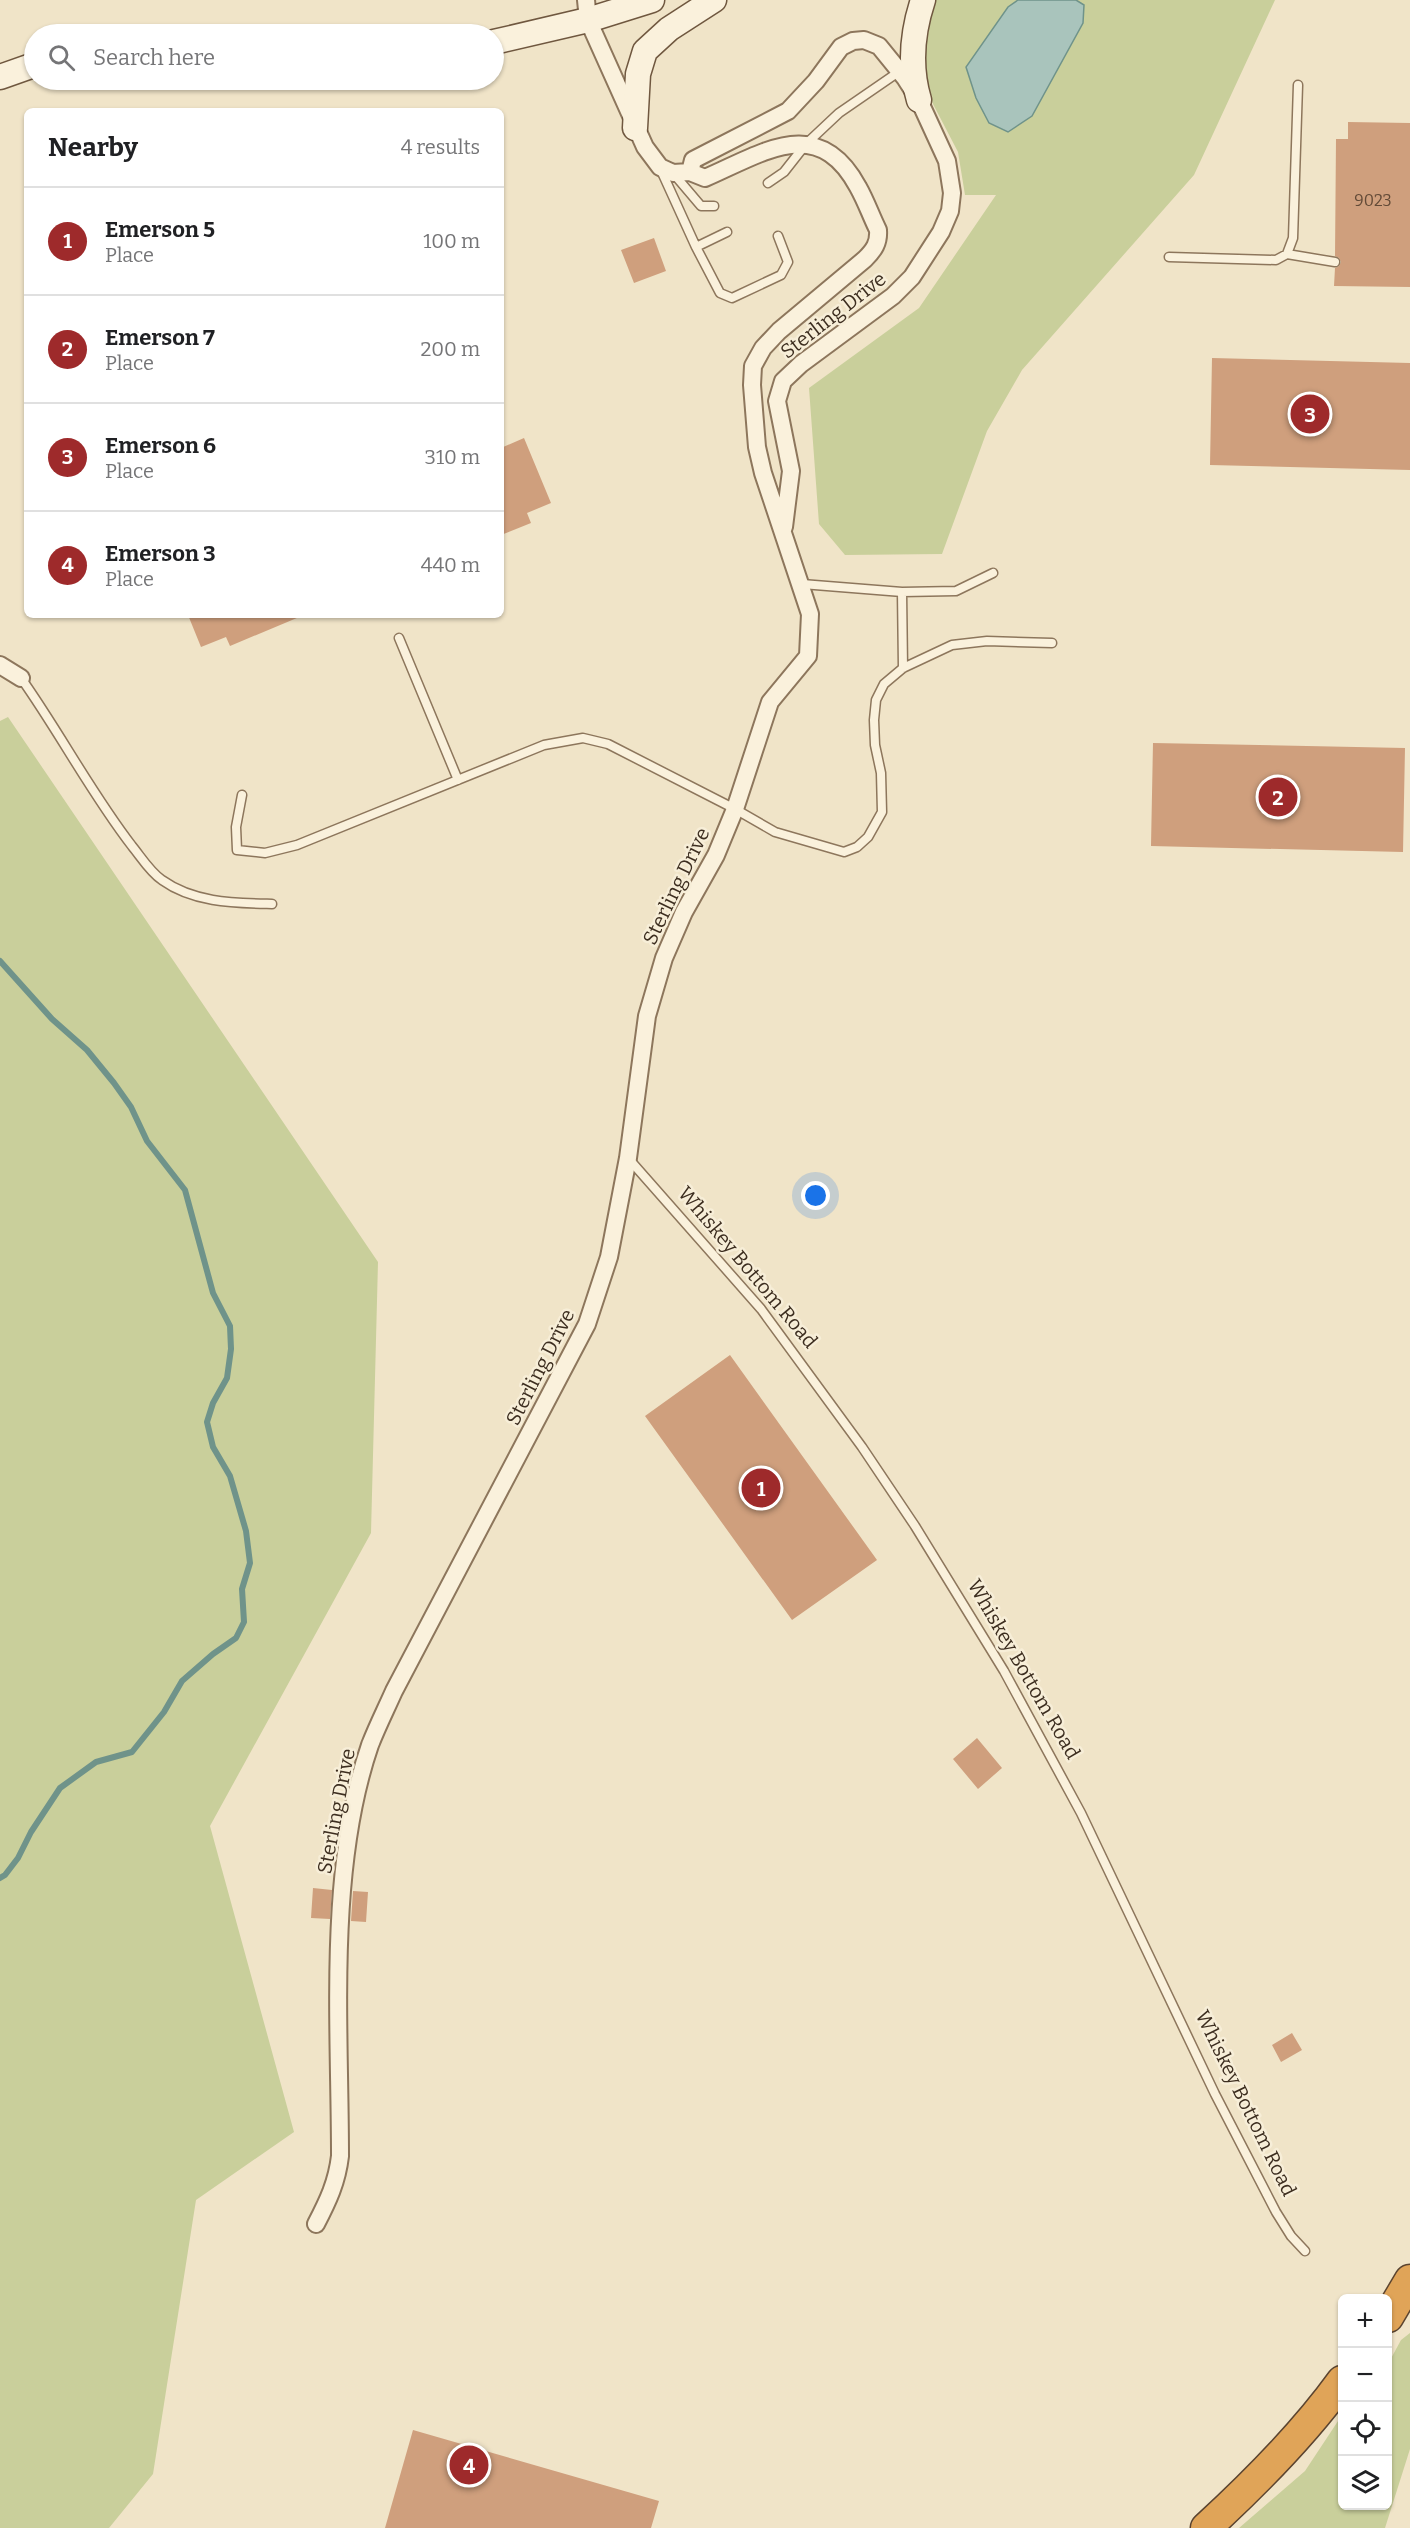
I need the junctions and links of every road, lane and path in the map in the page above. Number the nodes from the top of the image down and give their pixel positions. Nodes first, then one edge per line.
1 (652, 0) edge
2 (714, 0) edge
3 (923, 0) edge
4 (587, 10) edge
5 (504, 39) edge
6 (24, 69) edge
7 (900, 71) junction
8 (0, 77) edge
9 (1298, 85) dead end
10 (919, 100) junction
11 (635, 128) junction
12 (806, 144) junction
13 (666, 170) junction
14 (690, 172) junction
15 (768, 183) dead end
16 (714, 206) dead end
17 (727, 232) dead end
18 (778, 236) dead end
19 (696, 247) junction
20 (1287, 254) junction
21 (1169, 257) dead end
22 (1335, 262) dead end
23 (784, 530) junction
24 (993, 573) dead end
25 (802, 584) junction
26 (902, 592) junction
27 (399, 638) dead end
28 (1052, 643) dead end
29 (0, 665) edge
30 (903, 668) junction
31 (21, 678) joint
32 (458, 780) junction
33 (242, 795) dead end
34 (735, 809) junction
35 (272, 904) dead end
36 (628, 1158) junction
37 (316, 2224) dead end
38 (1305, 2251) dead end
39 (1410, 2280) edge
40 (1392, 2310) edge
41 (1338, 2386) edge
42 (1206, 2528) edge

1 - 4 street
2 - 11 street
3 - 10 street
4 - 5 street
4 - 11 street
6 - 8 street
7 - 10 street, Sterling Drive
7 - 12 lane
7 - 14 street, Sterling Drive
9 - 20 lane
10 - 23 street, Sterling Drive
11 - 13 street
12 - 14 street
12 - 15 lane
12 - 23 street, Sterling Drive
13 - 14 street
13 - 16 lane
13 - 19 lane
17 - 19 lane
18 - 19 lane
20 - 21 lane
20 - 22 lane
23 - 25 street, Sterling Drive
24 - 26 lane
25 - 26 lane
25 - 34 street, Sterling Drive
26 - 30 lane
27 - 32 lane
28 - 30 lane
29 - 31 street
30 - 34 lane
31 - 35 lane
32 - 33 lane
32 - 34 lane
34 - 36 street, Sterling Drive
36 - 37 street, Sterling Drive
36 - 38 lane, Whiskey Bottom Road
39 - 40 highway
41 - 42 highway

